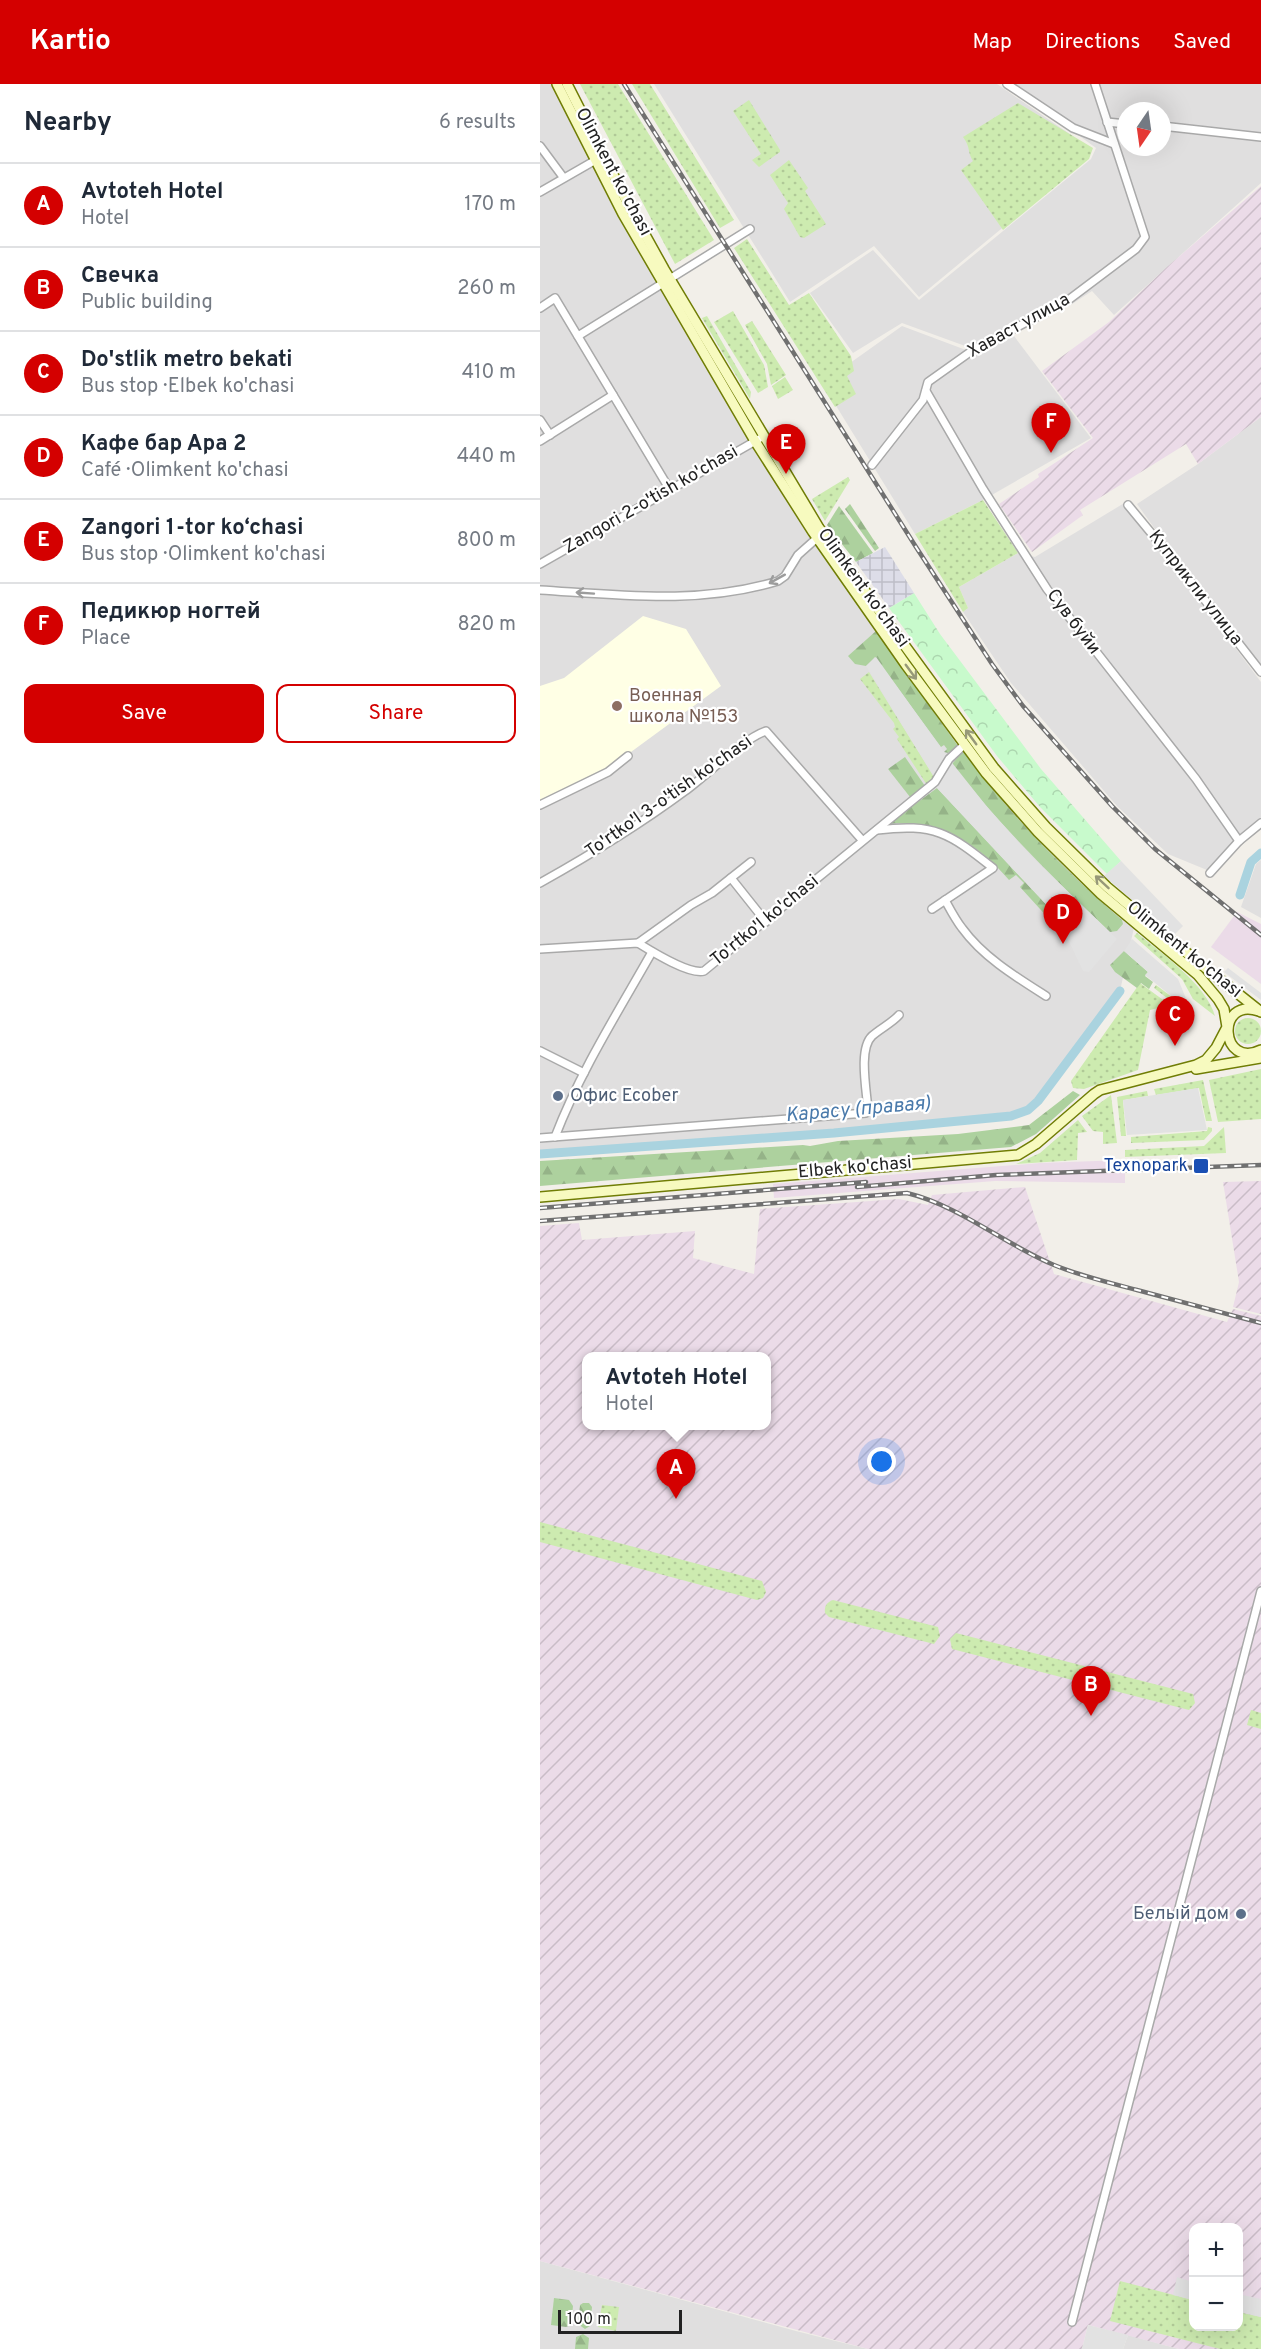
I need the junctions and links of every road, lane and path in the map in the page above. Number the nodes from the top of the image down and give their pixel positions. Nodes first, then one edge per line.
1 (557, 84) edge
2 (567, 84) edge
3 (1008, 84) edge
4 (1095, 84) edge
5 (1107, 122) junction
6 (1117, 123) edge
7 (1171, 127) edge
8 (1261, 137) edge
9 (1114, 144) junction
10 (540, 146) edge
11 (594, 161) junction
12 (563, 177) junction
13 (540, 192) edge
14 (750, 229) dead end
15 (666, 280) junction
16 (540, 308) edge
17 (578, 336) junction
18 (926, 391) junction
19 (612, 395) junction
20 (540, 420) edge
21 (550, 435) junction
22 (759, 439) junction
23 (540, 441) edge
24 (872, 465) dead end
25 (670, 490) junction
26 (1128, 505) dead end
27 (817, 538) junction
28 (540, 564) edge
29 (540, 590) edge
30 (1261, 672) edge
31 (964, 745) junction
32 (628, 756) dead end
33 (540, 805) edge
34 (1261, 822) edge
35 (874, 830) junction
36 (862, 840) junction
37 (1239, 841) junction
38 (751, 862) dead end
39 (1210, 873) dead end
40 (731, 878) junction
41 (540, 883) edge
42 (945, 900) junction
43 (932, 909) dead end
44 (766, 922) junction
45 (638, 943) junction
46 (540, 948) edge
47 (652, 952) junction
48 (1047, 996) dead end
49 (1261, 1012) edge
50 (899, 1015) dead end
51 (1227, 1027) junction
52 (540, 1051) edge
53 (1259, 1053) edge
54 (584, 1073) junction
55 (1147, 1078) junction
56 (555, 1137) junction
57 (540, 1138) edge
58 (540, 1197) edge
59 (1261, 1591) edge
60 (1072, 2322) dead end

1 - 11 main road, Olimkent ko'chasi
2 - 15 main road, Olimkent ko'chasi
3 - 9 street
4 - 5 street, Хаваст улица
5 - 6 street
5 - 9 street, Хаваст улица
7 - 8 street
9 - 18 street, Хаваст улица
10 - 12 street
11 - 12 street
11 - 15 main road, Olimkent ko'chasi
12 - 13 street
14 - 15 street
15 - 17 street
15 - 22 main road, Olimkent ko'chasi
16 - 17 street
17 - 19 street
18 - 24 street, Хаваст улица
18 - 37 street, Сув буйи
19 - 21 street
19 - 25 street
20 - 21 street
21 - 23 street
22 - 25 street, Zangori 2-o'tish ko'chasi
22 - 27 main road, Olimkent ko'chasi
49 -> 22 main road, Olimkent ko'chasi
25 - 28 street, Zangori 2-o'tish ko'chasi
26 - 30 street, Куприкли улица
27 -> 29 street
27 -> 31 main road, Olimkent ko'chasi
31 - 35 street, To'rtko'l ko'chasi
31 - 51 main road, Olimkent ko'chasi
32 - 33 street
34 - 37 street
35 - 36 street, To'rtko'l ko'chasi
35 - 42 street
36 - 41 street, To'rtko'l 3-o'tish ko'chasi
36 - 44 street, To'rtko'l ko'chasi
37 - 39 street
38 - 40 street
40 - 44 street
40 - 45 street
42 - 43 street
42 - 48 street
44 - 47 street, To'rtko'l ko'chasi
45 - 46 street
45 - 47 street, To'rtko'l ko'chasi
47 - 54 street
49 - 51 main road, Elbek ko'chasi
50 - 56 street
51 - 53 main road, Olimkent ko'chasi
51 - 55 main road, Elbek ko'chasi
52 - 54 street
53 - 55 main road, Elbek ko'chasi
54 - 56 street
55 - 58 main road, Elbek ko'chasi
56 - 57 street
59 - 60 street

